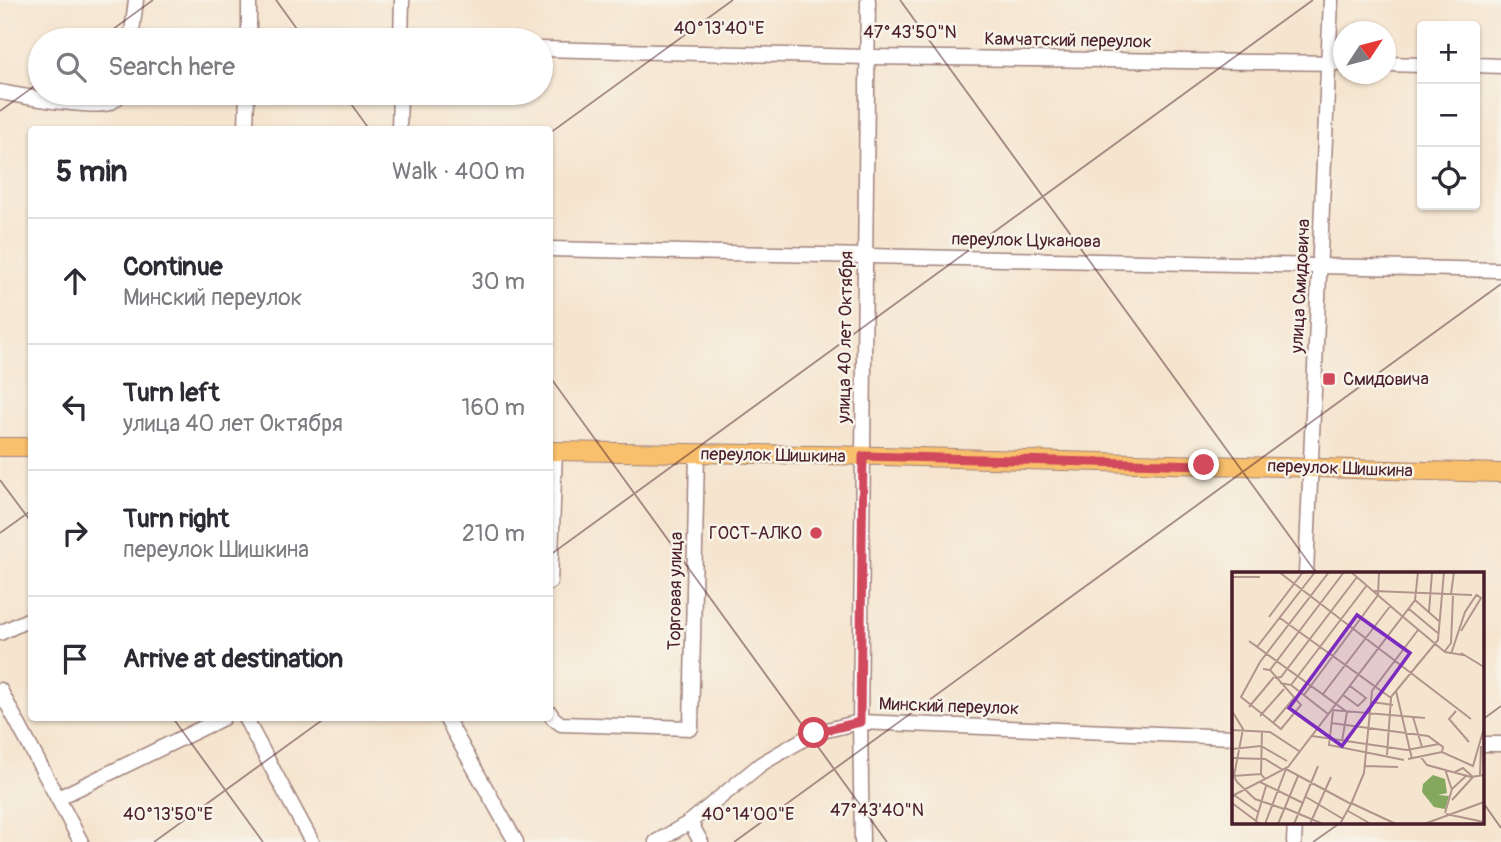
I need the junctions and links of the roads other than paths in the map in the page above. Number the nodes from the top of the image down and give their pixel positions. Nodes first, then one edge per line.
1 (135, 0) edge
2 (249, 0) edge
3 (402, 0) edge
4 (868, 0) edge
5 (1331, 0) edge
6 (1333, 21) edge
7 (132, 28) edge
8 (248, 28) edge
9 (401, 28) edge
10 (553, 48) edge
11 (867, 57) junction
12 (1333, 63) edge
13 (1396, 64) edge
14 (1417, 65) edge
15 (1480, 65) edge
16 (1501, 66) edge
17 (1335, 84) edge
18 (0, 92) edge
19 (28, 96) edge
20 (247, 105) edge
21 (400, 105) edge
22 (246, 126) edge
23 (399, 126) edge
24 (553, 249) edge
25 (865, 256) junction
26 (1320, 266) junction
27 (1501, 270) edge
28 (0, 447) edge
29 (28, 447) edge
30 (553, 451) edge
31 (697, 454) junction
32 (863, 456) junction
33 (1311, 467) junction
34 (1501, 473) edge
35 (1306, 572) edge
36 (28, 620) edge
37 (0, 633) edge
38 (0, 690) edge
39 (553, 718) edge
40 (217, 721) edge
41 (248, 721) edge
42 (448, 721) edge
43 (860, 722) junction
44 (1232, 737) edge
45 (58, 798) junction
46 (690, 822) junction
47 (1295, 824) edge
48 (81, 842) edge
49 (312, 842) edge
50 (516, 842) edge
51 (656, 842) edge
52 (701, 842) edge
53 (862, 842) edge
54 (1294, 842) edge

1 - 7 street
2 - 8 street
3 - 9 street
4 - 11 street, улица 40 лет Октября
5 - 6 street, улица Смидовича
10 - 11 street, Камчатский переулок
11 - 12 street, Камчатский переулок
11 - 25 street, улица 40 лет Октября
13 - 14 street
15 - 16 street
17 - 26 street, улица Смидовича
18 - 19 street
20 - 22 street
21 - 23 street
24 - 25 street, переулок Цуканова
25 - 26 street, переулок Цуканова
25 - 32 street, улица 40 лет Октября
26 - 27 street, переулок Цуканова
26 - 33 street, улица Смидовича
28 - 29 main road
30 - 31 main road, переулок Шишкина
31 - 32 main road, переулок Шишкина
31 - 39 street, Торговая улица
32 - 33 main road, переулок Шишкина
32 - 43 street, улица 40 лет Октября
33 - 34 main road, переулок Шишкина
33 - 35 street, улица Смидовича
36 - 37 street
38 - 45 street
40 - 45 street
41 - 49 street
42 - 50 street
43 - 44 street, Минский переулок
43 - 46 street, Минский переулок
43 - 53 street, улица 40 лет Октября
45 - 48 street
46 - 51 street, Минский переулок
46 - 52 street
47 - 54 street

